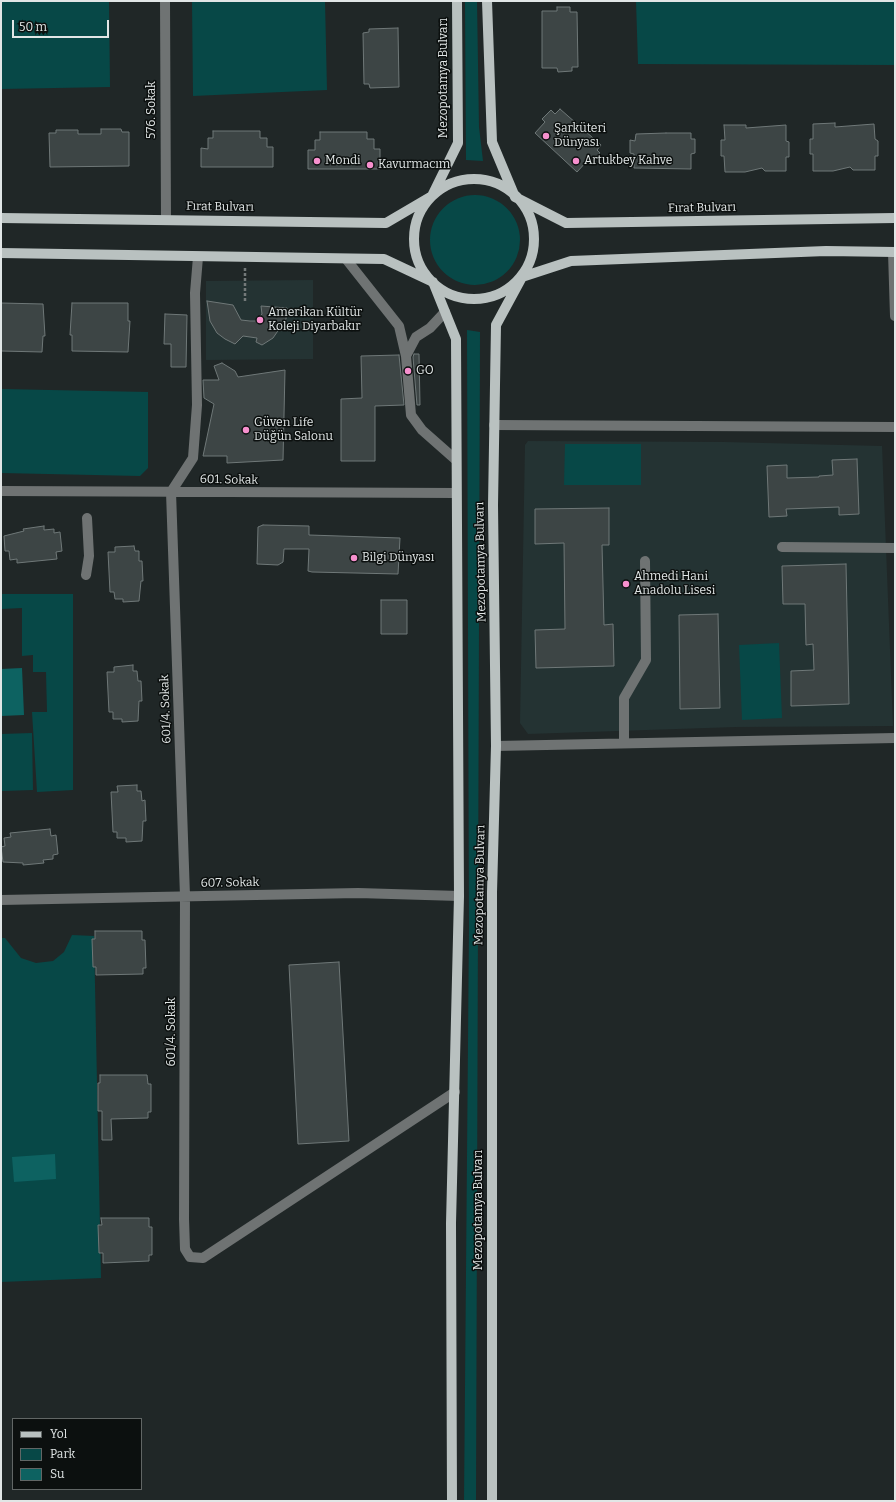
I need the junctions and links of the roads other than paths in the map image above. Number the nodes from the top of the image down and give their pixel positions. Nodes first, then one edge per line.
1 (165, 1) edge
2 (457, 1) edge
3 (488, 1) edge
4 (432, 196) junction
5 (515, 196) junction
6 (1, 218) edge
7 (895, 218) edge
8 (166, 219) junction
9 (894, 252) edge
10 (1, 253) edge
11 (198, 257) junction
12 (346, 259) junction
13 (522, 277) junction
14 (433, 282) junction
15 (445, 312) junction
16 (895, 316) edge
17 (406, 356) junction
18 (494, 425) junction
19 (895, 427) edge
20 (456, 460) junction
21 (1, 491) edge
22 (170, 492) junction
23 (456, 493) junction
24 (87, 518) dead end
25 (782, 547) dead end
26 (895, 548) edge
27 (645, 561) dead end
28 (86, 575) dead end
29 (895, 738) edge
30 (624, 743) junction
31 (496, 746) junction
32 (185, 896) junction
33 (459, 896) junction
34 (1, 900) edge
35 (455, 1092) junction
36 (452, 1501) edge
37 (492, 1501) edge

1 - 8 street, 576. Sokak
2 - 4 main road, Mezopotamya Bulvarı
3 - 5 main road
4 - 5 main road
4 - 8 main road, Fırat Bulvarı
4 - 14 main road
5 - 7 main road, Fırat Bulvarı
5 - 13 main road
6 - 8 main road, Fırat Bulvarı
9 - 13 main road
9 - 16 street
10 - 11 main road
11 - 12 main road
11 - 22 street
12 - 14 main road
12 - 17 street
13 - 14 main road
13 - 18 main road, Mezopotamya Bulvarı
14 - 15 main road, Mezopotamya Bulvarı
15 - 17 street
15 - 20 main road, Mezopotamya Bulvarı
17 - 20 street
18 - 19 street
18 - 31 main road, Mezopotamya Bulvarı
20 - 23 main road, Mezopotamya Bulvarı
21 - 22 street, 601. Sokak
22 - 23 street, 601. Sokak
22 - 32 street, 601/4. Sokak
23 - 33 main road, Mezopotamya Bulvarı
24 - 28 street
25 - 26 street
27 - 30 street
29 - 30 street
30 - 31 street
31 - 37 main road, Mezopotamya Bulvarı
32 - 33 street, 607. Sokak
32 - 34 street, 607. Sokak
32 - 35 street, 601/4. Sokak
33 - 35 main road, Mezopotamya Bulvarı
35 - 36 main road, Mezopotamya Bulvarı

